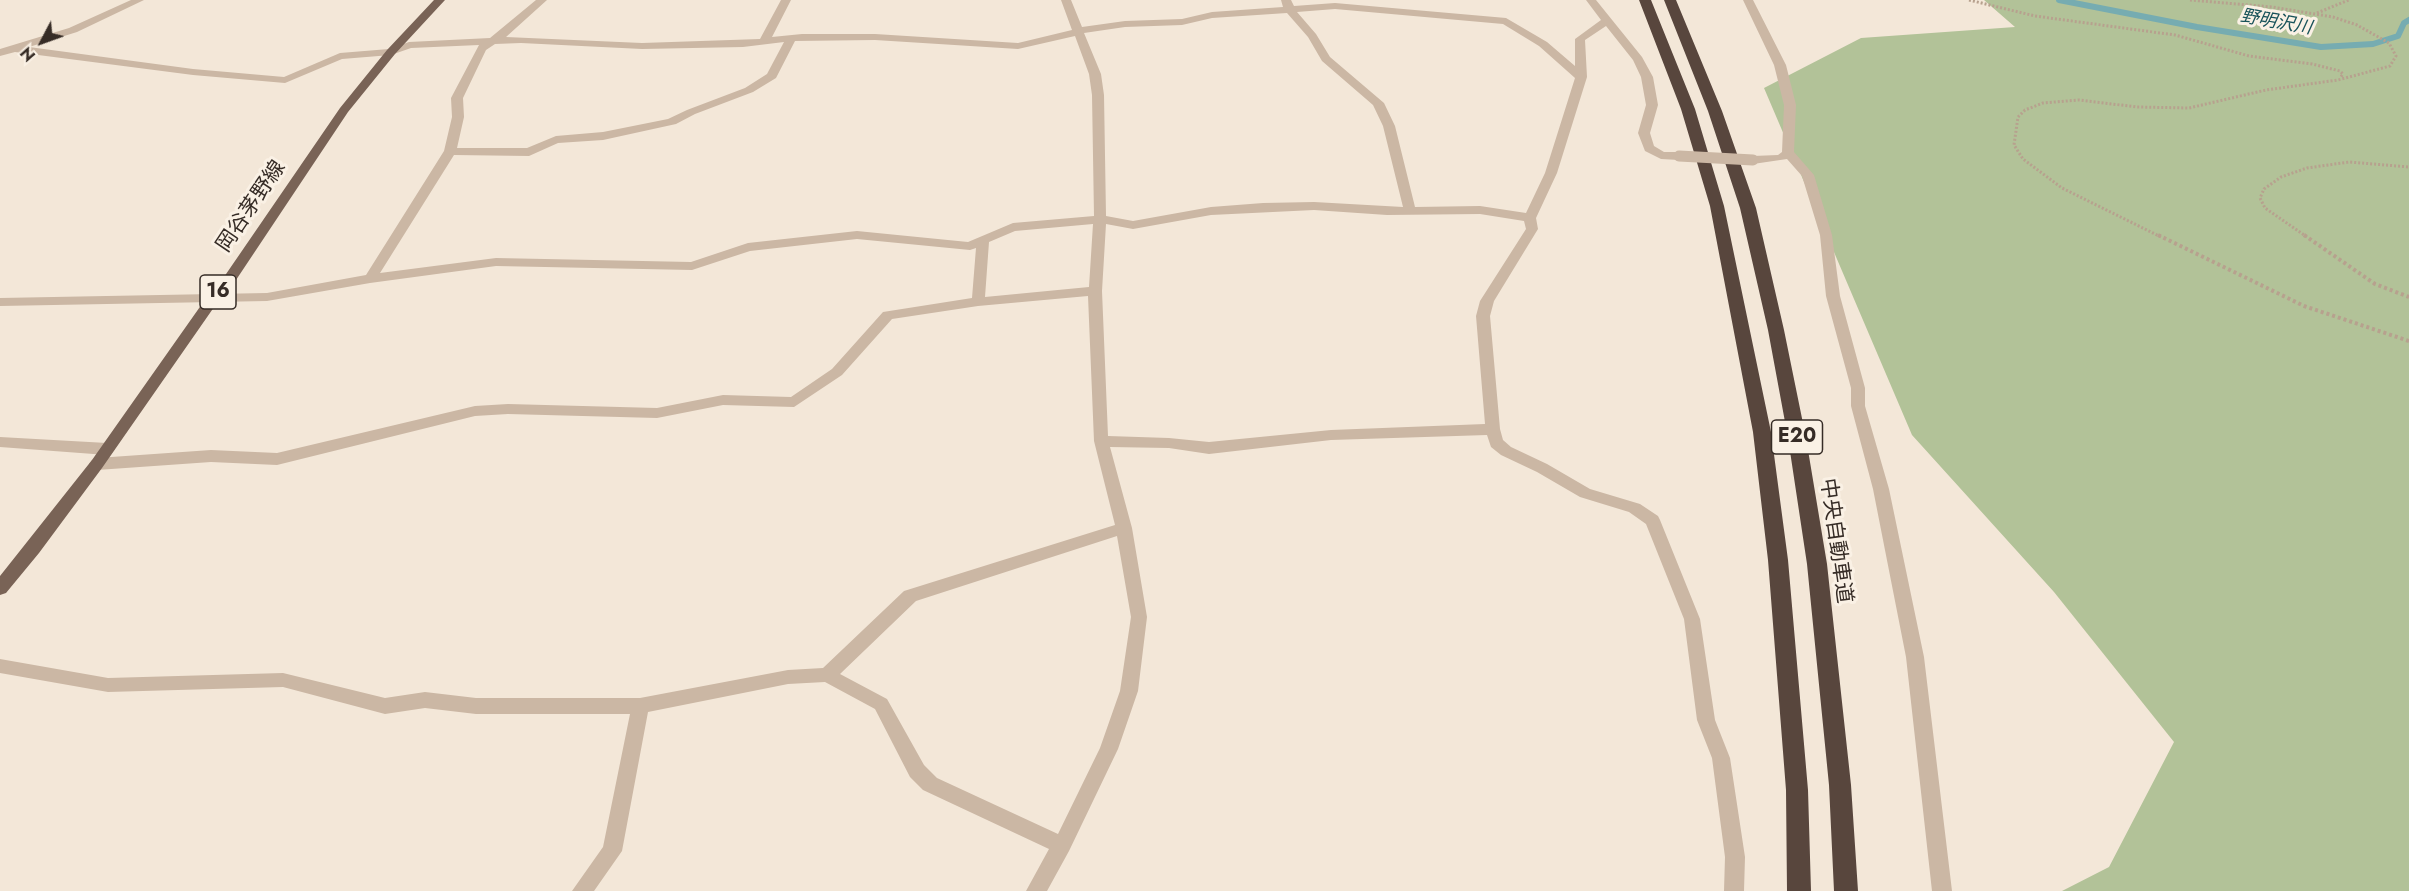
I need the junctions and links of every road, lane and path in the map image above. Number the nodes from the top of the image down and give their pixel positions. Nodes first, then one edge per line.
1 (139, 0) edge
2 (440, 0) edge
3 (542, 0) edge
4 (786, 0) edge
5 (1066, 0) edge
6 (1591, 0) edge
7 (1645, 0) edge
8 (1670, 0) edge
9 (1748, 0) edge
10 (1969, 0) edge
11 (2190, 0) edge
12 (2349, 0) edge
13 (1288, 5) edge
14 (1397, 5) edge
15 (2316, 14) junction
16 (1608, 20) junction
17 (1080, 32) junction
18 (791, 39) junction
19 (493, 42) junction
20 (764, 42) junction
21 (16, 49) junction
22 (391, 52) junction
23 (0, 53) edge
24 (1581, 77) junction
25 (2340, 79) junction
26 (450, 151) junction
27 (1788, 153) junction
28 (2409, 167) edge
29 (1410, 210) junction
30 (1530, 218) junction
31 (1100, 219) junction
32 (983, 240) junction
33 (370, 279) junction
34 (1095, 291) junction
35 (214, 297) junction
36 (2409, 297) edge
37 (0, 302) edge
38 (978, 302) junction
39 (2409, 341) edge
40 (1493, 429) junction
41 (1101, 441) junction
42 (0, 442) edge
43 (107, 449) junction
44 (97, 464) junction
45 (1124, 528) junction
46 (0, 588) edge
47 (0, 666) edge
48 (828, 675) junction
49 (640, 706) junction
50 (1062, 845) junction
51 (582, 891) edge
52 (1036, 891) edge
53 (1734, 891) edge
54 (1799, 891) edge
55 (1846, 891) edge
56 (1942, 891) edge

1 - 21 street
2 - 22 main road, 岡谷茅野線 / 16
3 - 19 street
4 - 20 street
5 - 17 street
6 - 16 street
7 - 54 highway, E20
8 - 55 highway, 中央自動車道 / E20
9 - 27 street
10 - 25 path
11 - 15 path
12 - 15 path
13 - 14 street
13 - 17 street
13 - 29 street
14 - 24 street
15 - 25 path
16 - 24 street
16 - 27 street, bridge
17 - 18 street
17 - 31 street
18 - 20 street
18 - 26 street
19 - 20 street
19 - 22 street
19 - 26 street
21 - 22 street
21 - 23 street
22 - 35 main road, 岡谷茅野線 / 16
24 - 30 street
25 - 39 path
26 - 33 street
27 - 56 street
28 - 36 path
29 - 30 street
29 - 31 street
30 - 40 street
31 - 32 street
31 - 34 street
32 - 33 street
32 - 38 street
33 - 35 street
34 - 38 street
34 - 41 street
35 - 37 street
35 - 43 main road, 岡谷茅野線 / 16
38 - 44 street
40 - 41 street
40 - 53 street
41 - 45 street
42 - 43 street
43 - 44 main road, 岡谷茅野線 / 16
44 - 46 main road, 岡谷茅野線 / 16
45 - 48 street
45 - 50 street
47 - 49 street
48 - 49 street
48 - 50 street
49 - 51 street
50 - 52 street

